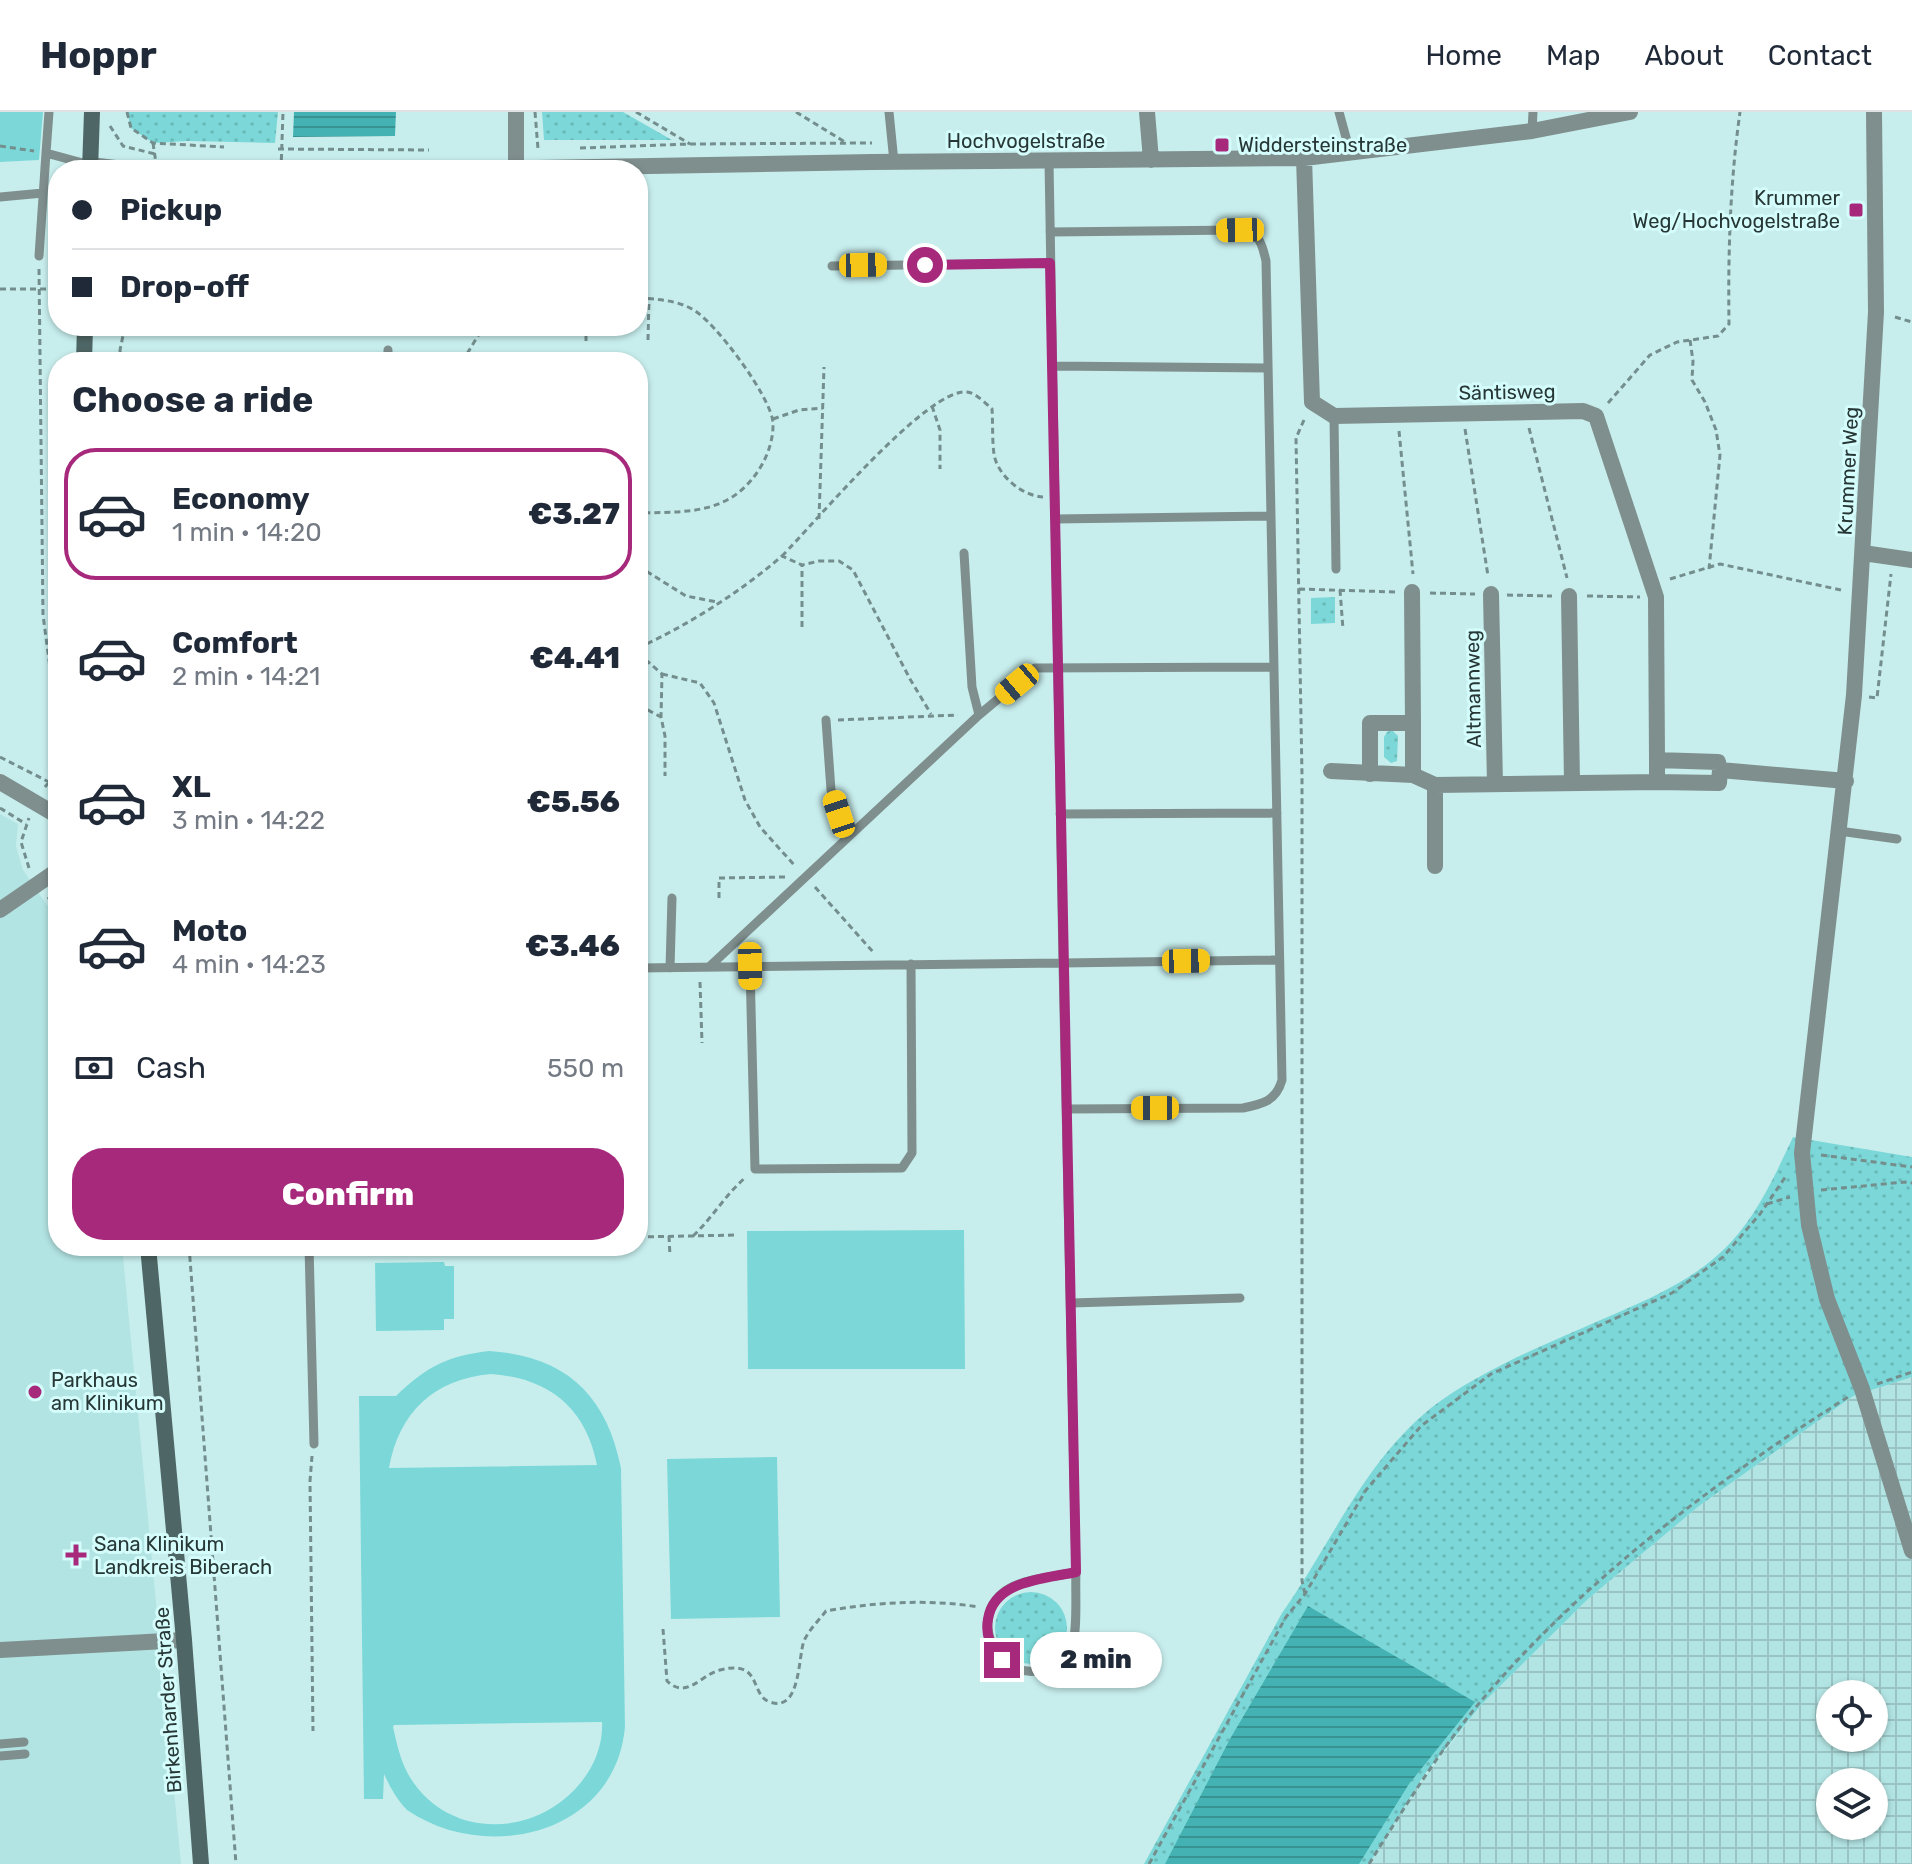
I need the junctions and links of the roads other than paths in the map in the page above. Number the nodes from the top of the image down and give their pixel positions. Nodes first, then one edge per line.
1 (49, 112) edge
2 (92, 112) edge
3 (516, 112) edge
4 (889, 112) edge
5 (1147, 112) edge
6 (1339, 112) edge
7 (1533, 112) edge
8 (1630, 112) edge
9 (1874, 112) edge
10 (1532, 131) junction
11 (1350, 152) junction
12 (46, 153) junction
13 (1304, 158) junction
14 (67, 160) edge
15 (90, 160) edge
16 (516, 160) edge
17 (1151, 160) junction
18 (894, 162) junction
19 (1049, 162) junction
20 (648, 167) edge
21 (43, 193) junction
22 (0, 197) edge
23 (1050, 232) junction
24 (39, 256) road end
25 (1050, 263) junction
26 (832, 266) dead end
27 (1052, 366) junction
28 (1267, 368) junction
29 (1334, 416) junction
30 (1270, 516) junction
31 (1055, 519) junction
32 (964, 553) dead end
33 (1863, 553) junction
34 (1907, 566) edge
35 (1336, 569) dead end
36 (1413, 585) road end
37 (1491, 594) dead end
38 (1569, 596) dead end
39 (1058, 667) junction
40 (1274, 667) junction
41 (979, 715) junction
42 (826, 720) road end
43 (1413, 723) junction
44 (1657, 760) junction
45 (1720, 770) junction
46 (1331, 771) dead end
47 (1370, 774) junction
48 (1413, 775) junction
49 (1846, 781) junction
50 (0, 782) edge
51 (1572, 782) junction
52 (1657, 782) junction
53 (1495, 784) junction
54 (1435, 785) junction
55 (48, 811) edge
56 (1277, 813) junction
57 (1060, 814) junction
58 (1839, 831) junction
59 (847, 838) junction
60 (1897, 839) dead end
61 (1435, 866) dead end
62 (48, 877) edge
63 (672, 898) dead end
64 (0, 910) edge
65 (1279, 960) junction
66 (1063, 963) junction
67 (911, 964) junction
68 (750, 966) junction
69 (704, 967) junction
70 (648, 968) edge
71 (670, 968) junction
72 (1068, 1109) junction
73 (149, 1256) edge
74 (309, 1256) edge
75 (1240, 1298) dead end
76 (1071, 1303) junction
77 (314, 1444) road end
78 (1912, 1551) edge
79 (1076, 1572) junction
80 (184, 1640) junction
81 (0, 1650) edge
82 (24, 1742) dead end
83 (0, 1744) edge
84 (25, 1754) dead end
85 (0, 1756) edge
86 (201, 1864) edge

1 - 12 lane
2 - 15 main road
3 - 16 street
4 - 18 lane
5 - 17 street
6 - 11 lane
7 - 10 lane
8 - 10 street, Hochvogelstraße
9 - 33 street, Krummer Weg
10 - 11 street, Hochvogelstraße
11 - 13 street, Hochvogelstraße
12 - 14 lane
12 - 21 lane
13 - 17 street, Hochvogelstraße
13 - 29 street
17 - 19 street, Hochvogelstraße
18 - 19 street, Hochvogelstraße
18 - 20 street, Hochvogelstraße
19 - 23 lane
21 - 22 lane
21 - 24 lane
23 - 25 lane
23 - 28 lane
25 - 26 lane
25 - 27 lane
27 - 28 lane
27 - 31 lane
28 - 30 lane
29 - 35 lane
29 - 44 street, Säntisweg
30 - 31 lane
30 - 40 lane
31 - 39 lane
32 - 41 lane
33 - 34 street
33 - 49 street, Krummer Weg
36 - 43 street
37 - 53 street, Altmannweg
38 - 51 street
39 - 40 lane
39 - 41 lane
39 - 57 lane
40 - 56 lane
41 - 59 lane
42 - 59 lane
43 - 47 street
43 - 48 street
44 - 45 street
44 - 52 street
45 - 49 street
45 - 52 street
46 - 47 street
47 - 48 street
48 - 54 street
49 - 58 street, Krummer Weg
50 - 55 street
51 - 52 street
51 - 53 street
53 - 54 street
54 - 61 street
56 - 57 lane
56 - 65 lane
57 - 66 lane
58 - 60 lane
58 - 78 street, Krummer Weg
59 - 69 lane
62 - 64 street
63 - 71 lane
65 - 66 lane
65 - 72 lane
66 - 67 lane
66 - 72 lane
67 - 68 lane
67 - 68 lane
68 - 69 lane
69 - 71 lane
70 - 71 lane
72 - 76 lane
73 - 80 main road, Birkenharder Straße
74 - 77 lane
75 - 76 lane
76 - 79 lane
79 - 79 lane
80 - 81 street
80 - 86 main road, Birkenharder Straße
82 - 83 lane
84 - 85 lane

